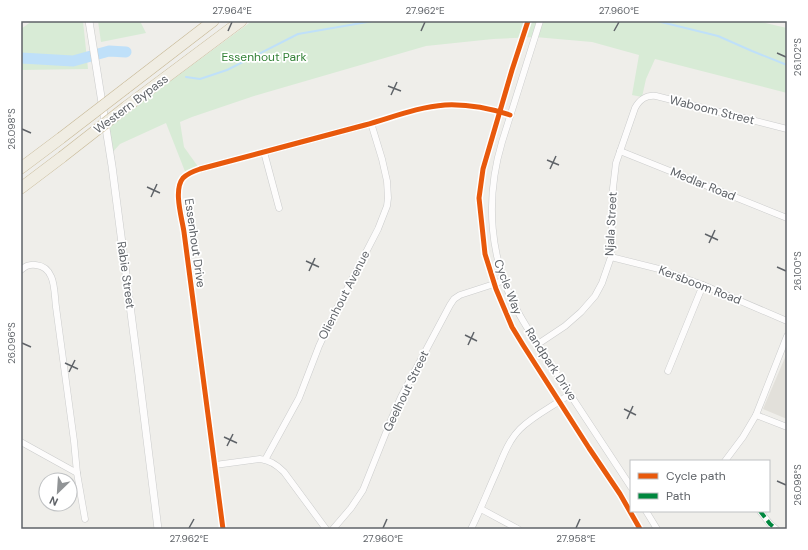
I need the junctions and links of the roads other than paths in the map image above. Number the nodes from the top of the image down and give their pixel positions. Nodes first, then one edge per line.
1 (89, 21) edge
2 (213, 21) edge
3 (241, 21) edge
4 (540, 21) edge
5 (638, 103) joint
6 (510, 115) junction
7 (371, 123) junction
8 (787, 129) edge
9 (620, 151) junction
10 (264, 152) junction
11 (21, 168) edge
12 (21, 188) edge
13 (279, 208) dead end
14 (787, 218) edge
15 (611, 257) junction
16 (21, 270) edge
17 (504, 280) junction
18 (703, 285) junction
19 (787, 321) edge
20 (787, 336) edge
21 (538, 344) junction
22 (668, 371) dead end
23 (570, 394) junction
24 (756, 415) junction
25 (787, 427) edge
26 (21, 442) edge
27 (265, 460) junction
28 (727, 460) edge
29 (216, 465) junction
30 (75, 472) edge
31 (77, 472) edge
32 (78, 479) edge
33 (630, 485) edge
34 (481, 509) junction
35 (650, 512) edge
36 (761, 512) edge
37 (85, 519) dead end
38 (158, 529) edge
39 (224, 529) edge
40 (326, 529) edge
41 (333, 529) edge
42 (471, 529) edge
43 (518, 529) edge
44 (657, 529) edge
45 (776, 529) edge

1 - 38 street, Rabie Street
2 - 11 highway, Western Bypass, bridge
3 - 12 highway, Western Bypass, bridge
4 - 6 street, Randpark Drive
5 - 8 street, Waboom Street
5 - 9 street, Njala Street
6 - 7 street, Essenhout Drive
6 - 17 street, Randpark Drive
7 - 10 street, Essenhout Drive
7 - 27 street, Olienhout Avenue
9 - 14 street, Medlar Road
9 - 15 street, Njala Street
10 - 13 street
10 - 29 street, Essenhout Drive
15 - 18 street, Kersboom Road
15 - 21 street, Njala Street
16 - 31 street
17 - 21 street, Randpark Drive
17 - 41 street, Geelhout Street
18 - 19 street, Kersboom Road
18 - 22 street
20 - 24 street
21 - 23 street, Randpark Drive
23 - 33 street, Randpark Drive
23 - 34 street
24 - 25 street
24 - 28 street
26 - 30 street
27 - 29 street
27 - 40 street
29 - 39 street, Essenhout Drive
32 - 37 street
34 - 42 street
34 - 43 street
35 - 44 street
36 - 45 street

